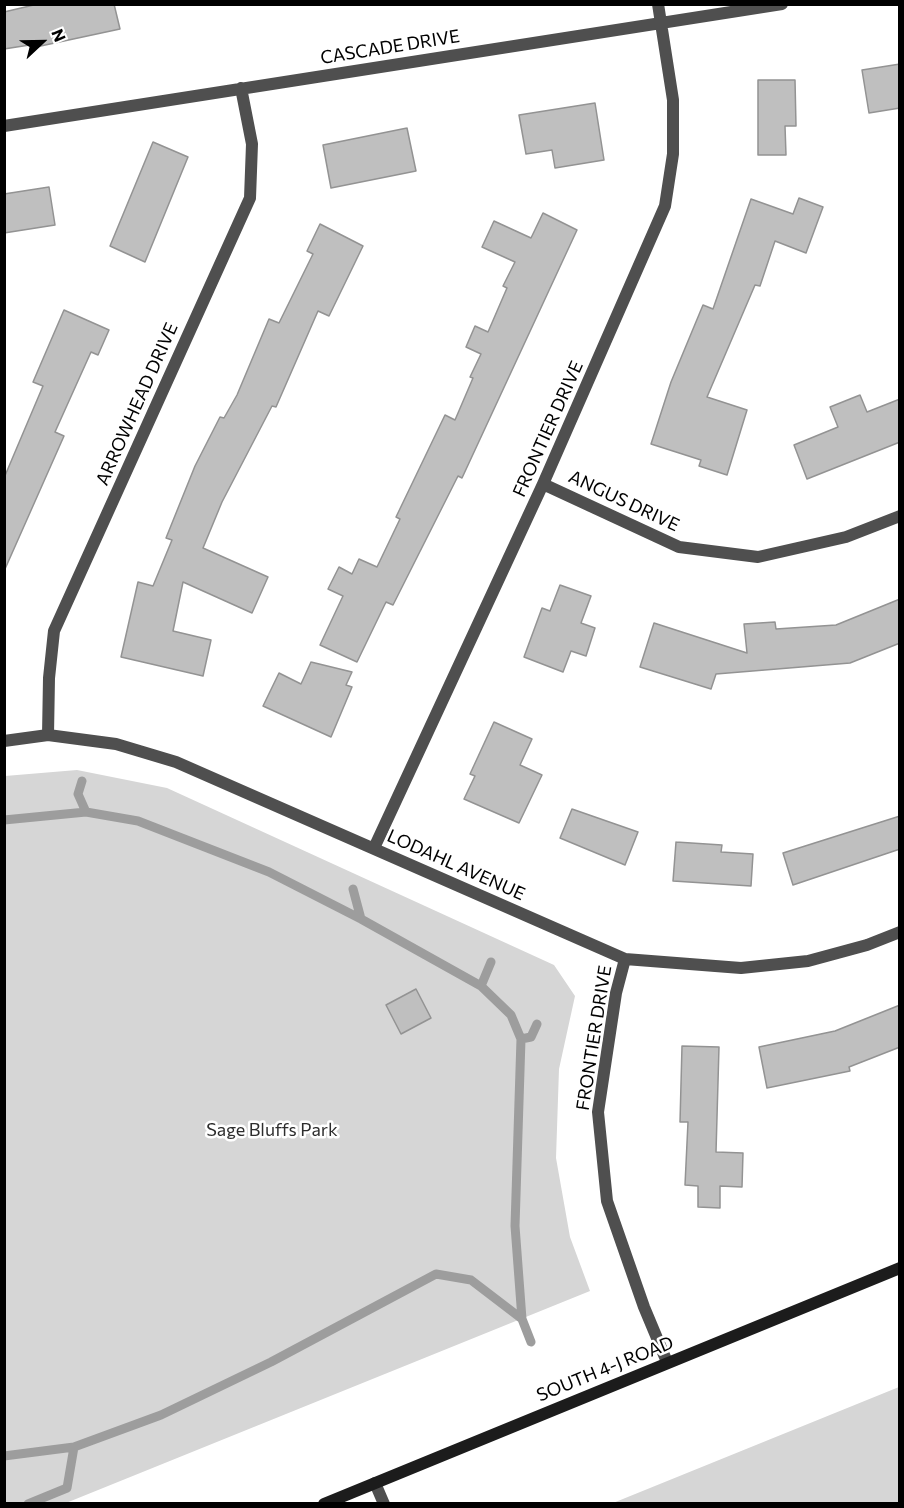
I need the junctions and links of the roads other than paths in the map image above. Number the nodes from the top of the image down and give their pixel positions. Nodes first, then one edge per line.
1 (658, 4) edge
2 (782, 4) edge
3 (661, 25) junction
4 (241, 88) junction
5 (4, 126) edge
6 (543, 484) junction
7 (900, 516) edge
8 (48, 735) junction
9 (4, 741) edge
10 (374, 849) junction
11 (900, 932) edge
12 (625, 959) junction
13 (900, 1268) edge
14 (667, 1362) junction
15 (375, 1483) junction
16 (324, 1503) edge
17 (384, 1503) edge

1 - 3 street, FRONTIER DRIVE
2 - 3 street, CASCADE DRIVE
3 - 4 street, CASCADE DRIVE
3 - 6 street, FRONTIER DRIVE
4 - 5 street, CASCADE DRIVE
4 - 8 street, ARROWHEAD DRIVE
6 - 7 street, ANGUS DRIVE
6 - 10 street, FRONTIER DRIVE
8 - 9 street, LODAHL AVENUE
8 - 10 street, LODAHL AVENUE
10 - 12 street, LODAHL AVENUE
11 - 12 street, LODAHL AVENUE
12 - 14 street, FRONTIER DRIVE
13 - 14 main road, SOUTH 4-J ROAD
14 - 15 main road, SOUTH 4-J ROAD
15 - 16 main road, SOUTH 4-J ROAD
15 - 17 street

